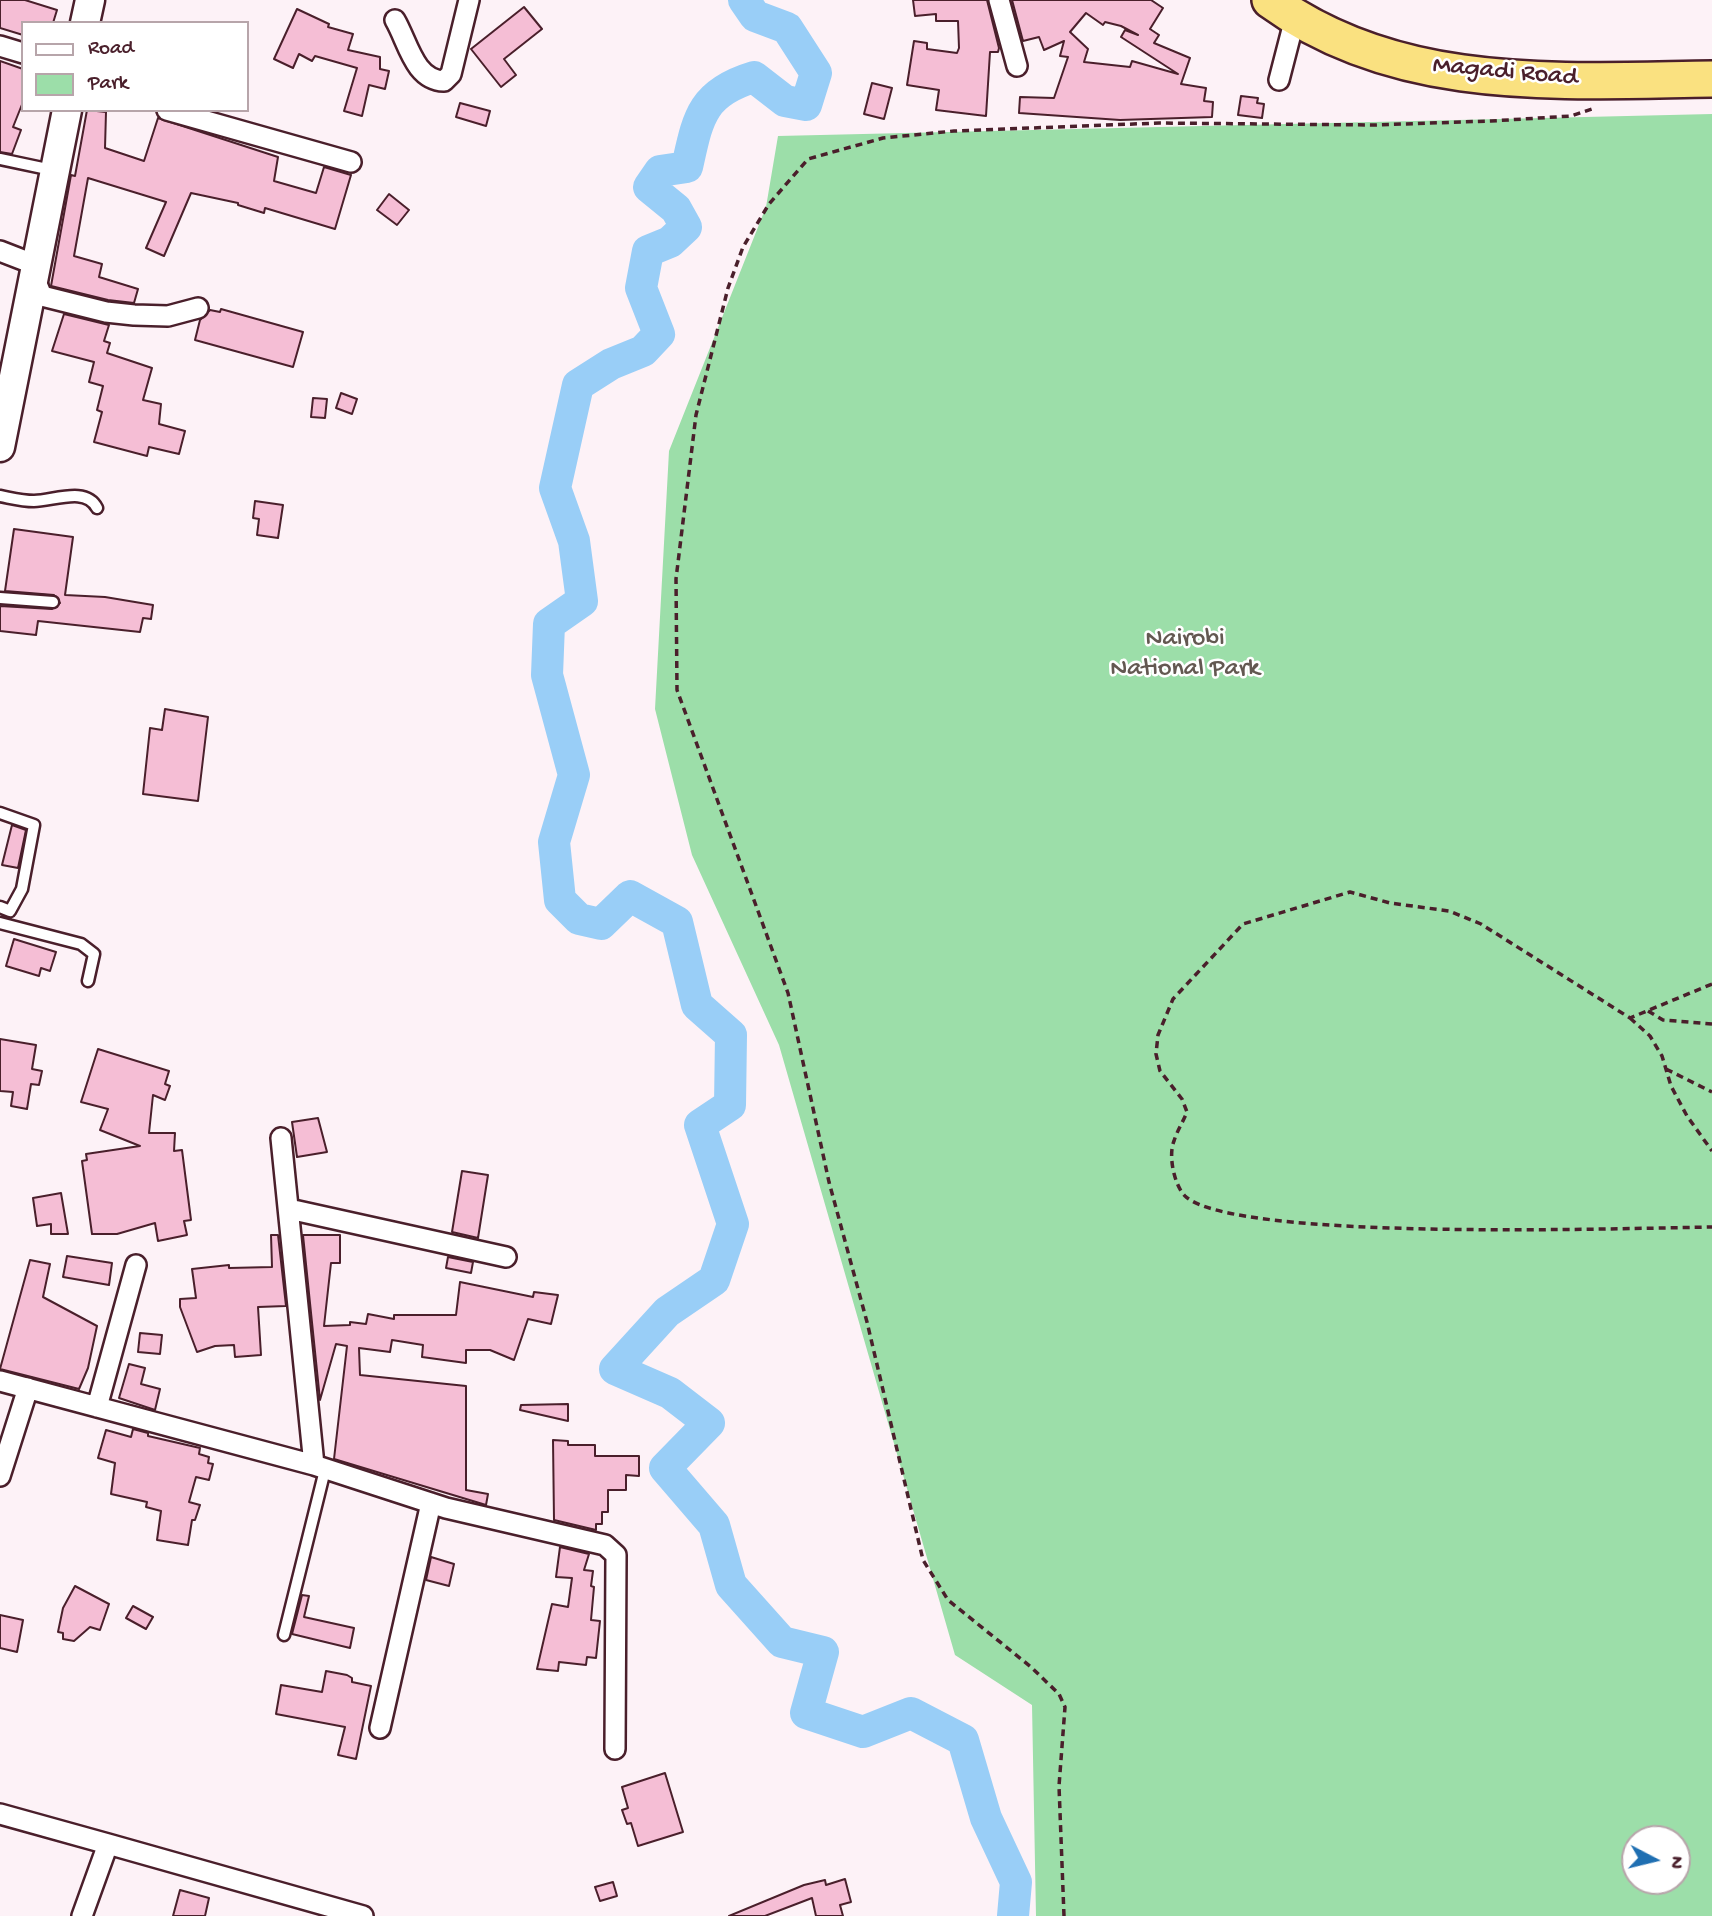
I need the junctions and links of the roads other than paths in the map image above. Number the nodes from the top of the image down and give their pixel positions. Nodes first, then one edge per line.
1 (90, 0) edge
2 (469, 0) edge
3 (999, 0) edge
4 (1282, 9) edge
5 (395, 20) dead end
6 (85, 21) edge
7 (0, 46) edge
8 (21, 52) edge
9 (1017, 66) dead end
10 (1712, 79) edge
11 (1279, 80) dead end
12 (67, 112) edge
13 (174, 112) edge
14 (0, 159) edge
15 (351, 162) dead end
16 (56, 171) junction
17 (0, 251) edge
18 (35, 271) junction
19 (198, 308) dead end
20 (1, 435) edge
21 (0, 495) edge
22 (97, 508) dead end
23 (0, 598) edge
24 (53, 602) dead end
25 (0, 813) edge
26 (0, 907) edge
27 (0, 923) edge
28 (89, 981) dead end
29 (281, 1138) dead end
30 (289, 1209) junction
31 (506, 1257) dead end
32 (136, 1265) dead end
33 (0, 1381) edge
34 (28, 1388) junction
35 (97, 1407) junction
36 (320, 1468) junction
37 (0, 1476) edge
38 (431, 1503) junction
39 (284, 1635) dead end
40 (380, 1728) dead end
41 (615, 1749) dead end
42 (0, 1815) edge
43 (108, 1844) junction
44 (82, 1916) edge
45 (363, 1916) edge

1 - 6 street
2 - 5 street
3 - 9 street
4 - 10 highway, Magadi Road
4 - 11 street
7 - 8 street
12 - 16 street
13 - 15 street
14 - 16 lane
16 - 18 street
17 - 18 street
18 - 19 street
18 - 20 street
21 - 22 lane
23 - 24 lane
25 - 26 lane
27 - 28 lane
29 - 30 street
30 - 31 street
30 - 36 street
32 - 35 street
33 - 34 street
34 - 35 street
34 - 37 street
35 - 36 street
36 - 38 street
36 - 39 lane
38 - 40 street
38 - 41 street
42 - 43 street
43 - 44 street
43 - 45 street

